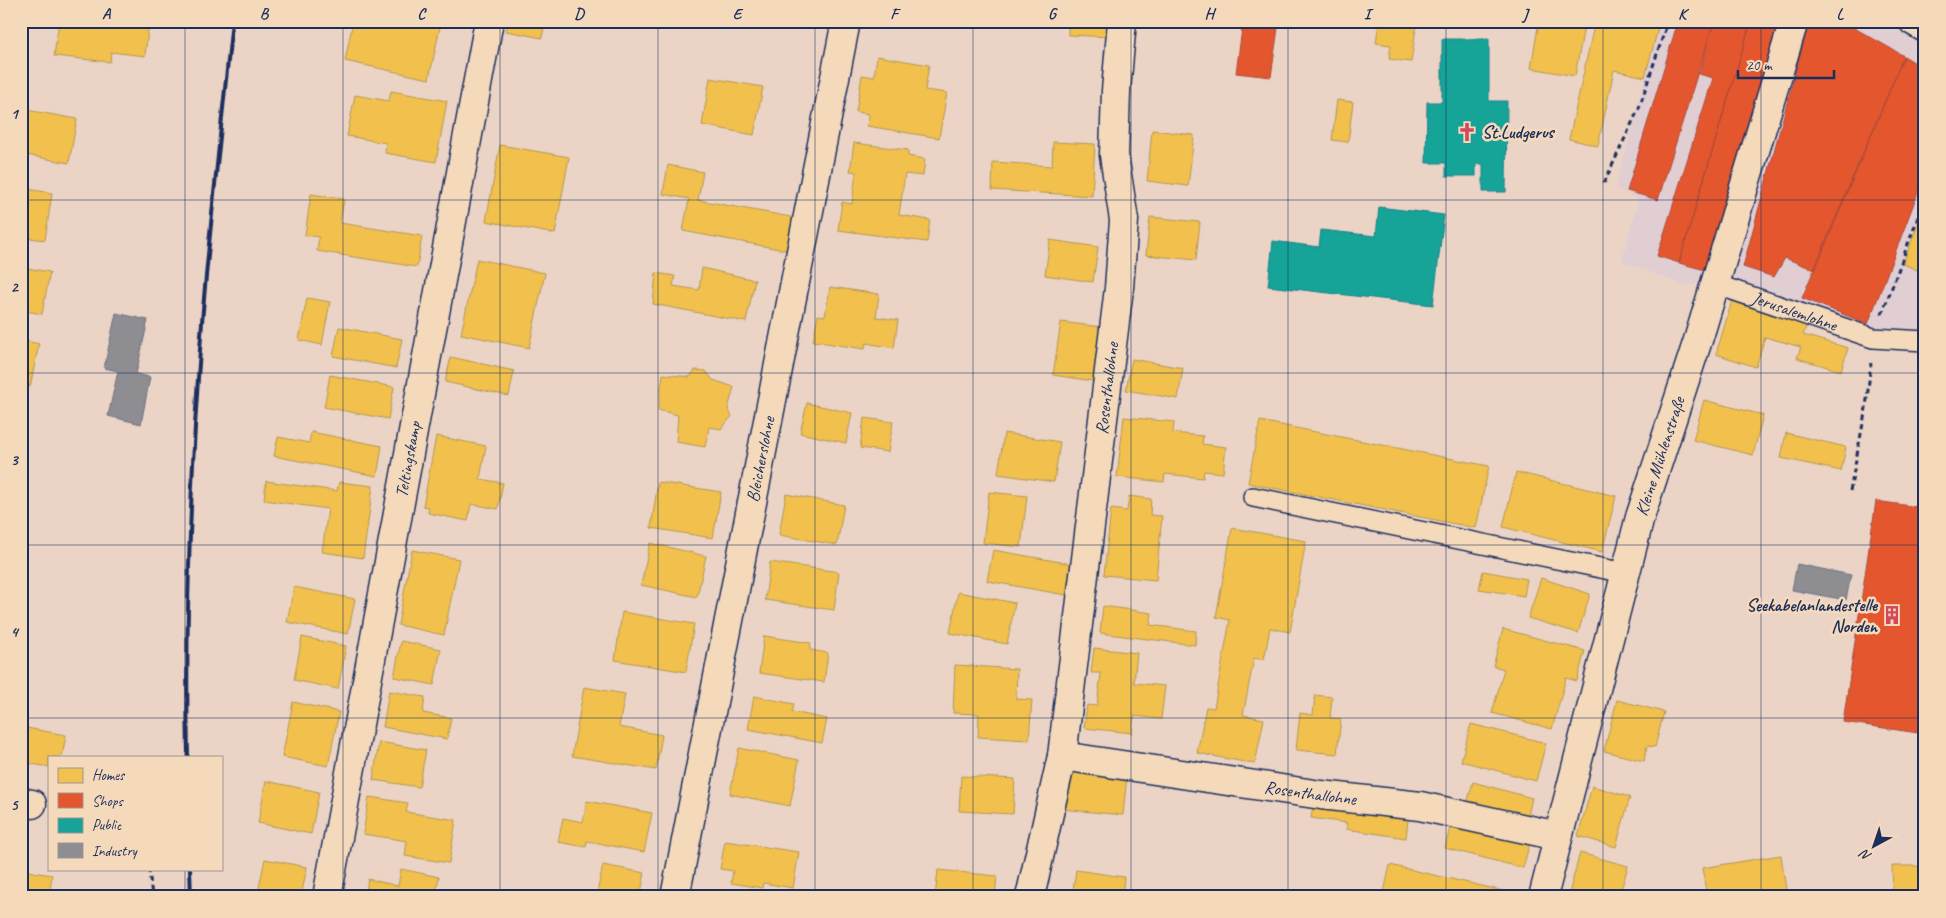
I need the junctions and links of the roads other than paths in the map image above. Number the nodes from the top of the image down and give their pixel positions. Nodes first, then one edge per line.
1 (490, 21) edge
2 (846, 21) edge
3 (1122, 21) edge
4 (1794, 21) edge
5 (1913, 21) edge
6 (1925, 28) edge
7 (1715, 284) junction
8 (1925, 340) edge
9 (1253, 497) dead end
10 (1625, 573) junction
11 (1062, 756) junction
12 (1558, 836) junction
13 (328, 897) edge
14 (676, 897) edge
15 (1030, 897) edge
16 (1543, 897) edge

1 - 13 street, Teltingskamp
2 - 14 street, Bleicherslohne
3 - 11 street, Rosenthallohne
4 - 7 street, Kleine Mühlenstraße
5 - 6 street
7 - 8 lane, Jerusalemlohne
7 - 10 street, Kleine Mühlenstraße
9 - 10 lane
10 - 12 street, Kleine Mühlenstraße
11 - 12 street, Rosenthallohne
11 - 15 street, Rosenthallohne
12 - 16 street, Kleine Mühlenstraße

